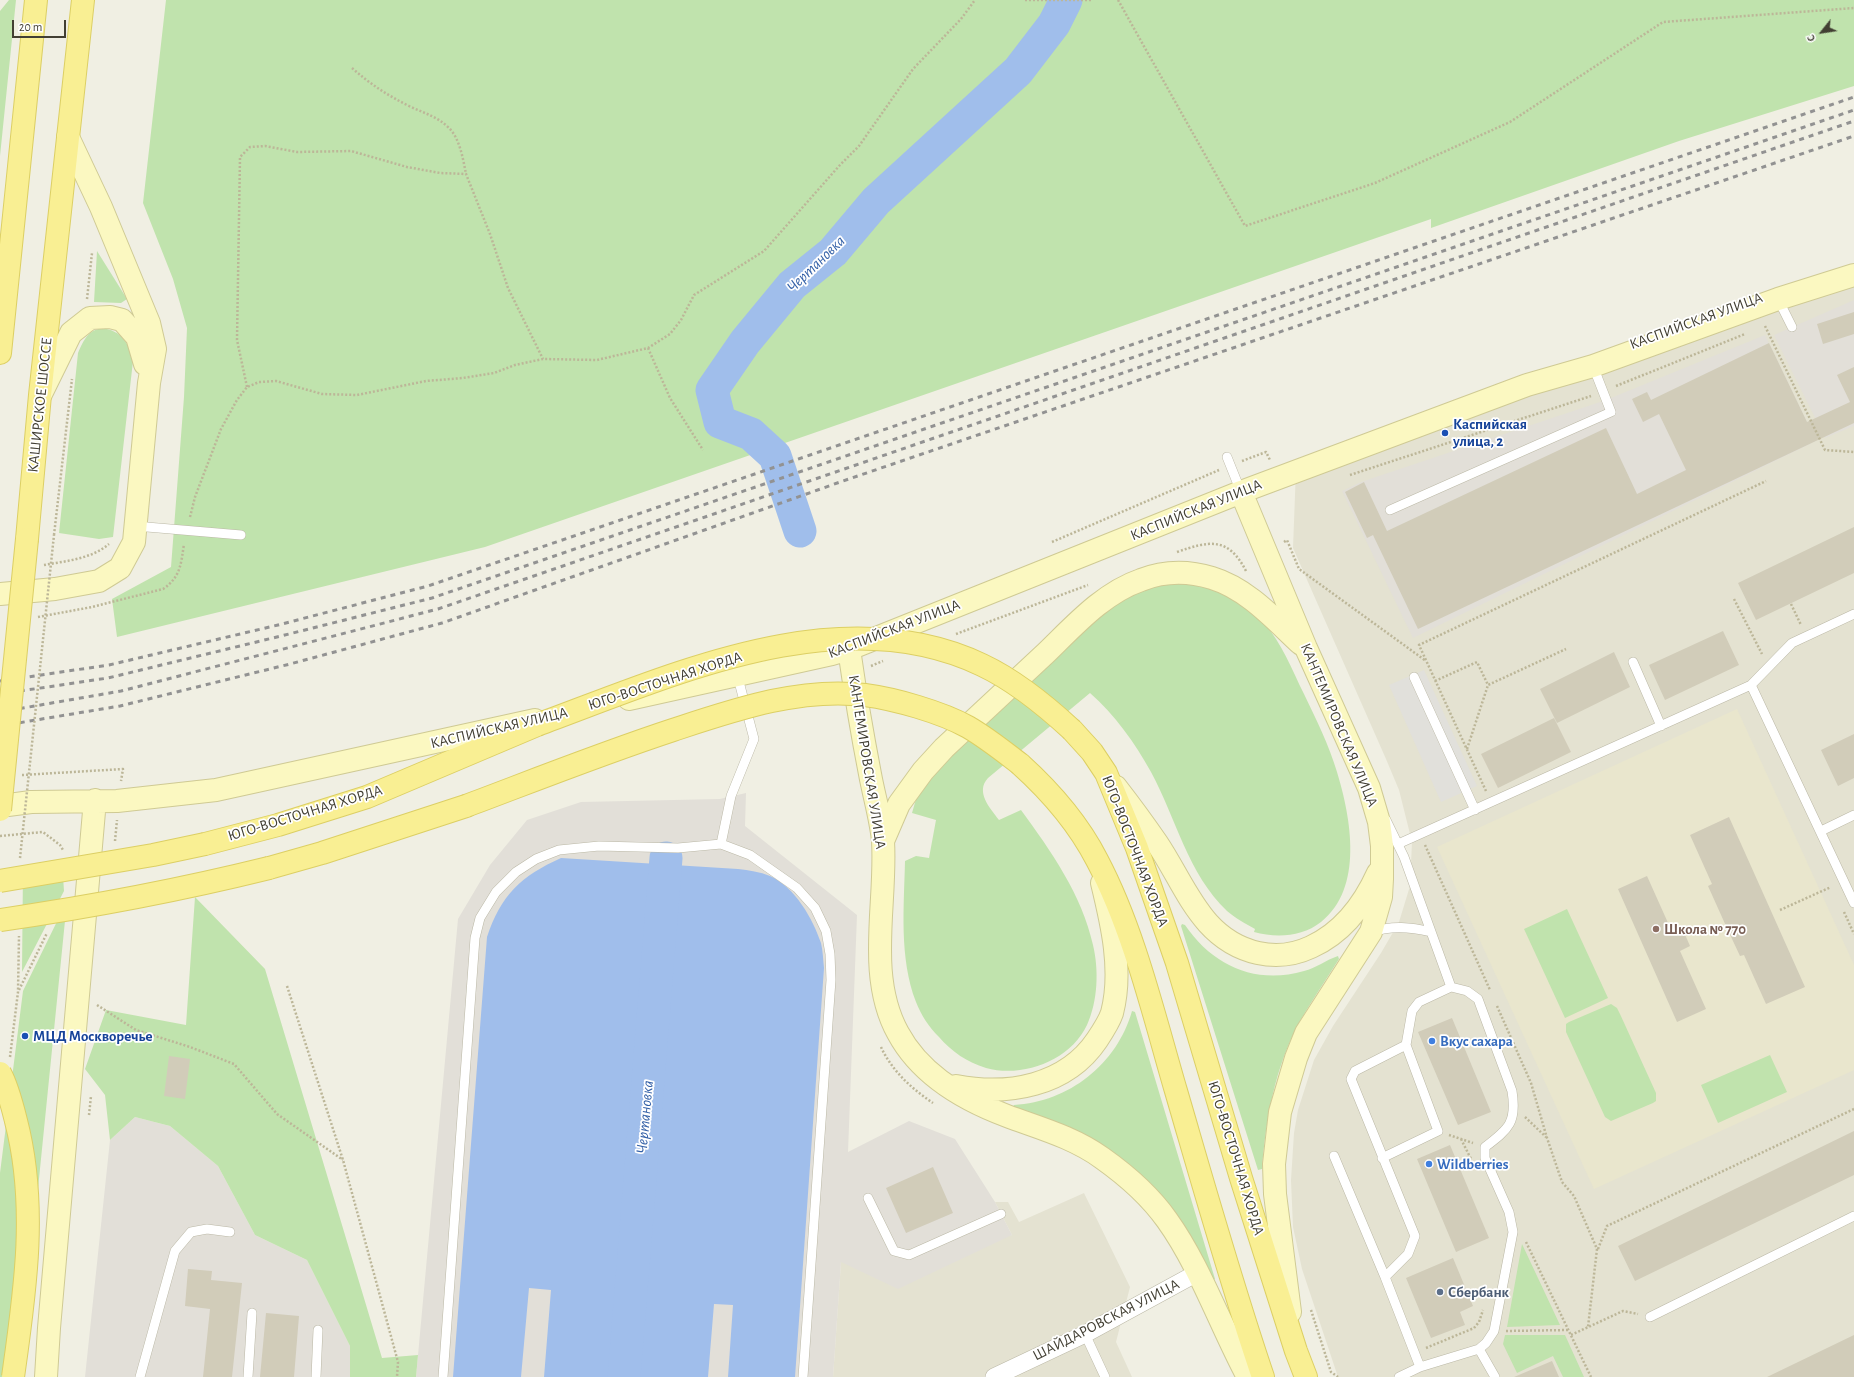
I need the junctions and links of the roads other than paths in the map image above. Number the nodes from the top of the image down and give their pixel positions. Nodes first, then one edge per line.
1 (36, 0) edge
2 (83, 0) edge
3 (68, 137) junction
4 (1854, 264) edge
5 (1854, 275) edge
6 (1783, 308) junction
7 (1792, 327) dead end
8 (0, 353) edge
9 (1593, 366) junction
10 (1539, 381) junction
11 (149, 382) junction
12 (40, 395) junction
13 (1228, 461) road end
14 (1241, 492) junction
15 (1390, 510) dead end
16 (135, 526) junction
17 (241, 535) dead end
18 (0, 594) edge
19 (1854, 614) edge
20 (1306, 648) junction
21 (849, 649) junction
22 (1633, 662) dead end
23 (737, 674) junction
24 (1414, 677) dead end
25 (1751, 685) junction
26 (1662, 726) junction
27 (1106, 773) junction
28 (1370, 788) junction
29 (95, 800) junction
30 (0, 806) edge
31 (0, 810) edge
32 (1475, 810) junction
33 (1854, 815) edge
34 (1821, 831) junction
35 (883, 840) junction
36 (721, 844) junction
37 (1398, 844) junction
38 (1097, 860) junction
39 (1382, 860) junction
40 (0, 881) edge
41 (1854, 903) edge
42 (9, 925) edge
43 (1370, 932) junction
44 (1431, 932) junction
45 (1451, 987) junction
46 (1406, 1045) junction
47 (5, 1067) edge
48 (945, 1084) junction
49 (1334, 1156) dead end
50 (1382, 1158) junction
51 (868, 1198) dead end
52 (1001, 1214) dead end
53 (1854, 1216) edge
54 (230, 1232) dead end
55 (1197, 1273) junction
56 (1386, 1277) junction
57 (252, 1312) dead end
58 (1650, 1317) road end
59 (318, 1330) dead end
60 (1085, 1334) junction
61 (1479, 1348) junction
62 (1296, 1351) junction
63 (1420, 1367) junction
64 (13, 1377) edge
65 (46, 1377) edge
66 (140, 1377) edge
67 (248, 1377) edge
68 (316, 1377) edge
69 (443, 1377) edge
70 (803, 1377) edge
71 (994, 1377) edge
72 (1105, 1377) edge
73 (1248, 1377) edge
74 (1263, 1377) edge
75 (1306, 1377) edge
76 (1399, 1377) edge
77 (1495, 1377) edge

1 - 8 main road
2 - 3 main road, КАШИРСКОЕ ШОССЕ
3 - 11 main road
3 - 12 main road, КАШИРСКОЕ ШОССЕ
4 - 10 main road, КАСПИЙСКАЯ УЛИЦА
5 - 6 main road, КАСПИЙСКАЯ УЛИЦА
6 - 7 lane
6 - 9 main road, КАСПИЙСКАЯ УЛИЦА
9 - 10 main road, КАСПИЙСКАЯ УЛИЦА
9 - 15 lane
10 - 14 main road, КАСПИЙСКАЯ УЛИЦА
11 - 12 main road
11 - 16 main road
12 - 31 main road, КАШИРСКОЕ ШОССЕ, bridge
13 - 14 lane
14 - 20 main road, КАНТЕМИРОВСКАЯ УЛИЦА
14 - 21 main road, КАСПИЙСКАЯ УЛИЦА
16 - 17 lane
16 - 18 main road
19 - 25 lane
20 - 28 main road, КАНТЕМИРОВСКАЯ УЛИЦА
20 - 35 main road
21 - 23 main road, КАСПИЙСКАЯ УЛИЦА
21 - 35 main road, КАНТЕМИРОВСКАЯ УЛИЦА
22 - 26 lane
23 - 29 main road, КАСПИЙСКАЯ УЛИЦА
23 - 36 lane
24 - 32 lane
25 - 26 lane
25 - 34 lane
26 - 32 lane
27 - 39 main road
27 - 40 main road, ЮГО-ВОСТОЧНАЯ ХОРДА, bridge
27 - 62 main road, ЮГО-ВОСТОЧНАЯ ХОРДА
28 - 37 lane
28 - 39 main road, КАНТЕМИРОВСКАЯ УЛИЦА
29 - 30 main road, КАСПИЙСКАЯ УЛИЦА
29 - 65 main road
32 - 37 lane
33 - 34 lane
34 - 41 lane
35 - 48 main road, КАНТЕМИРОВСКАЯ УЛИЦА
36 - 69 lane
36 - 70 lane
37 - 44 lane
38 - 42 main road, bridge
38 - 48 main road
38 - 74 main road
39 - 43 main road, КАНТЕМИРОВСКАЯ УЛИЦА
43 - 44 lane
43 - 62 main road, КАНТЕМИРОВСКАЯ УЛИЦА
44 - 45 lane
45 - 46 lane
45 - 61 lane
46 - 50 lane
46 - 50 lane
47 - 64 main road, bridge
48 - 55 main road, КАНТЕМИРОВСКАЯ УЛИЦА
49 - 56 lane
50 - 56 lane
51 - 52 lane
53 - 58 lane
54 - 66 lane
55 - 60 street, ШАЙДАРОВСКАЯ УЛИЦА
55 - 73 main road, КАНТЕМИРОВСКАЯ УЛИЦА
56 - 63 lane
57 - 67 lane
59 - 68 lane
60 - 71 street, ШАЙДАРОВСКАЯ УЛИЦА
60 - 72 lane
61 - 63 lane
61 - 77 lane
62 - 75 main road, ЮГО-ВОСТОЧНАЯ ХОРДА
63 - 76 lane

